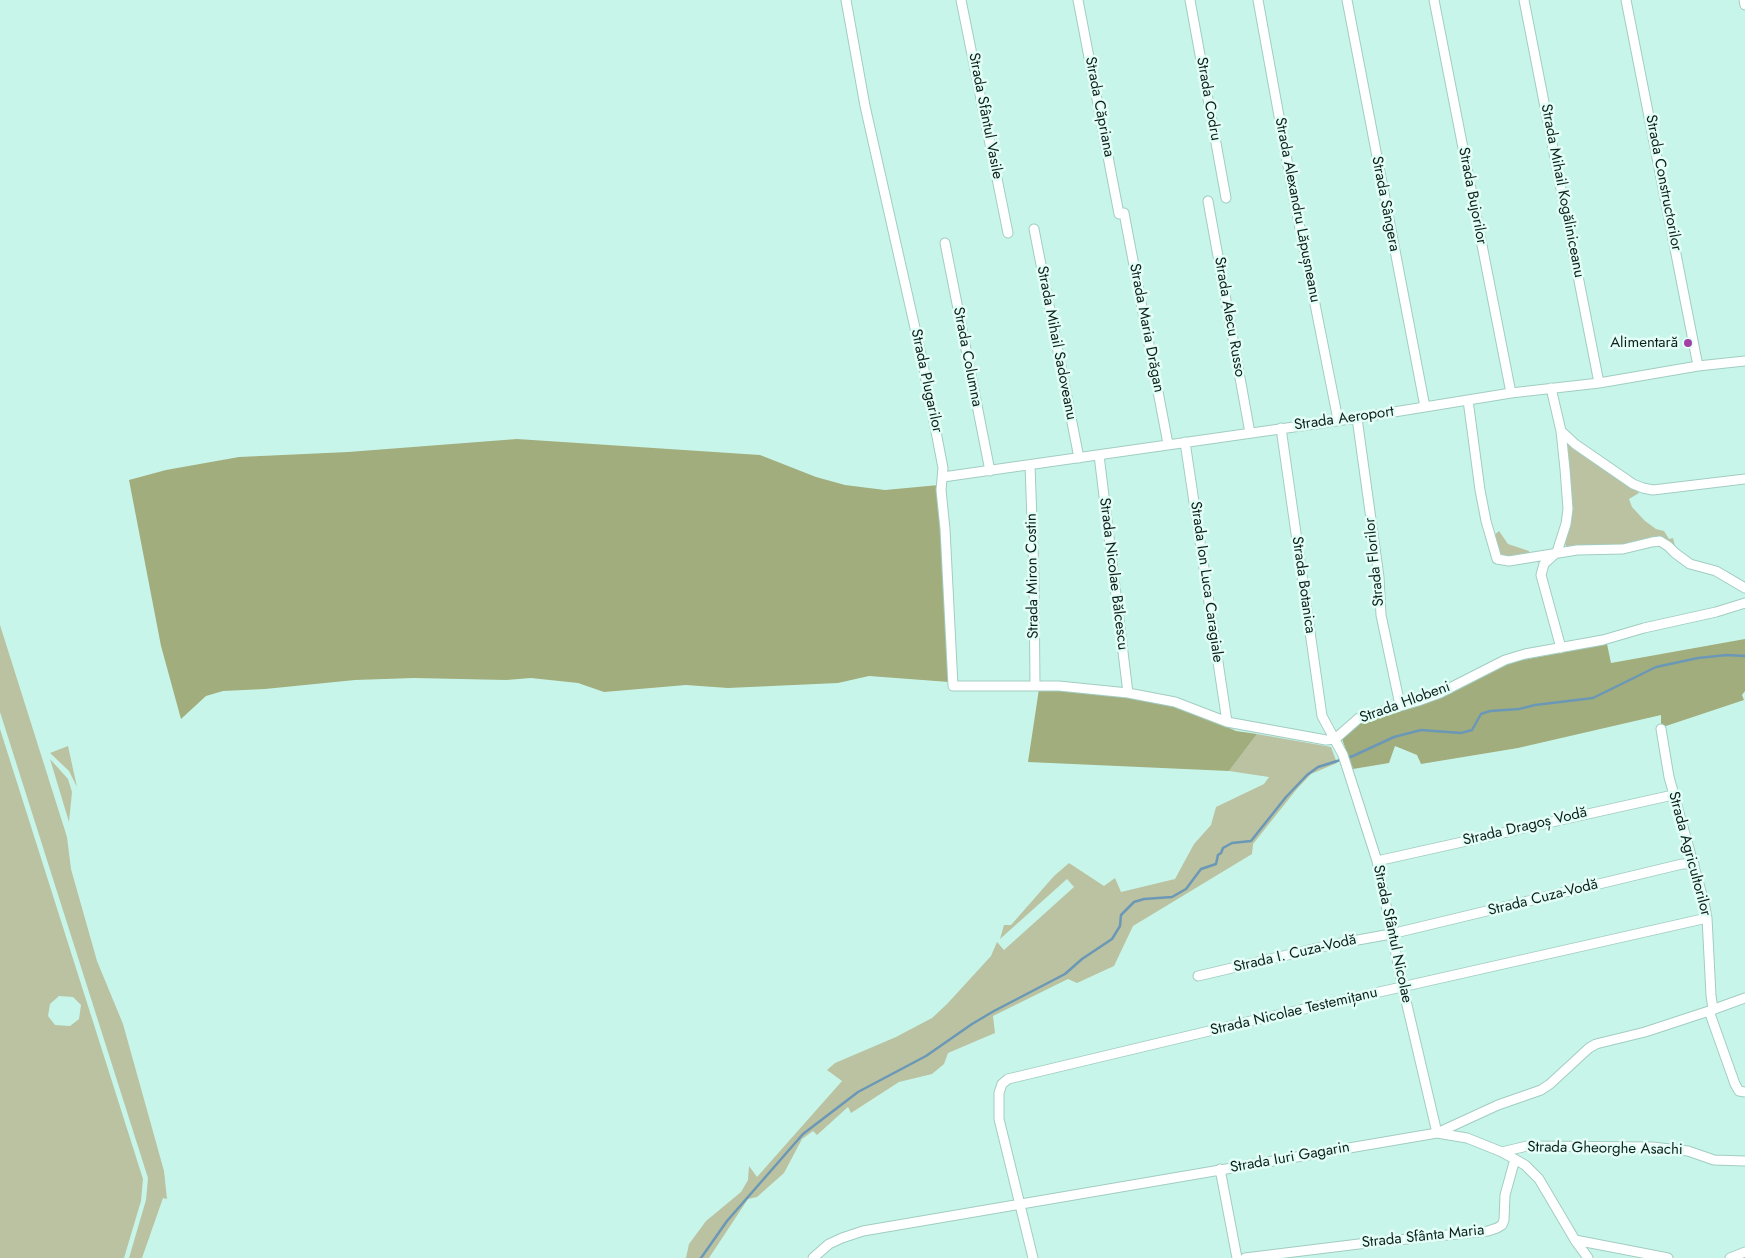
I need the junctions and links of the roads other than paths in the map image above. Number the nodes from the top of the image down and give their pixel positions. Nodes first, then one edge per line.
1 (846, 0) edge
2 (961, 0) edge
3 (1078, 0) edge
4 (1190, 0) edge
5 (1258, 0) edge
6 (1347, 0) edge
7 (1434, 0) edge
8 (1524, 0) edge
9 (1626, 0) edge
10 (1744, 0) edge
11 (1745, 5) edge
12 (1226, 198) dead end
13 (1208, 201) dead end
14 (1122, 213) joint
15 (1034, 229) dead end
16 (1008, 233) dead end
17 (945, 243) dead end
18 (1745, 361) edge
19 (1698, 366) junction
20 (1599, 383) junction
21 (1551, 388) junction
22 (1511, 393) junction
23 (1468, 400) junction
24 (1425, 407) junction
25 (1357, 418) junction
26 (1338, 420) junction
27 (1281, 428) junction
28 (1561, 431) junction
29 (1250, 433) junction
30 (1186, 442) junction
31 (1168, 444) junction
32 (1099, 455) junction
33 (1079, 458) junction
34 (1030, 465) junction
35 (990, 471) junction
36 (943, 477) junction
37 (1745, 479) edge
38 (1557, 552) junction
39 (1745, 588) edge
40 (1745, 603) edge
41 (1561, 648) junction
42 (1035, 686) junction
43 (1128, 693) junction
44 (1400, 705) junction
45 (1227, 722) junction
46 (1661, 729) dead end
47 (1335, 739) junction
48 (1673, 795) junction
49 (1377, 860) junction
50 (1694, 864) junction
51 (1707, 918) junction
52 (1392, 934) junction
53 (1198, 976) dead end
54 (1402, 988) junction
55 (1745, 998) edge
56 (1711, 1011) junction
57 (1745, 1092) edge
58 (1437, 1133) junction
59 (1502, 1152) junction
60 (1515, 1159) junction
61 (1745, 1161) edge
62 (1220, 1170) junction
63 (1021, 1204) junction
64 (1575, 1240) junction
65 (1745, 1252) edge
66 (813, 1258) edge
67 (1032, 1258) edge
68 (1237, 1258) edge
69 (1245, 1258) edge
70 (1588, 1258) edge
71 (1668, 1258) edge
72 (1730, 1258) edge

1 - 36 street, Strada Plugarilor
2 - 16 street, Strada Sfântul Vasile
3 - 14 street, Strada Căpriana
4 - 12 street, Strada Codru
5 - 26 street, Strada Alexandru Lăpușneanu
6 - 24 street, Strada Sângera
7 - 22 street, Strada Bujorilor
8 - 20 street, Strada Mihail Kogăliniceanu
9 - 19 street, Strada Constructorilor
10 - 11 street
13 - 29 street, Strada Alecu Russo
14 - 31 street, Strada Maria Drăgan
15 - 33 street, Strada Mihail Sadoveanu
17 - 35 street, Strada Columna
18 - 19 street, Strada Aeroport
19 - 20 street, Strada Aeroport
20 - 21 street, Strada Aeroport
21 - 22 street, Strada Aeroport
21 - 28 street
22 - 23 street, Strada Aeroport
23 - 24 street, Strada Aeroport
23 - 38 street
24 - 25 street, Strada Aeroport
25 - 26 street, Strada Aeroport
25 - 44 street, Strada Florilor
26 - 27 street, Strada Aeroport
27 - 29 street, Strada Aeroport
27 - 47 street, Strada Botanica
28 - 37 street
28 - 38 street
29 - 30 street, Strada Aeroport
30 - 31 street, Strada Aeroport
30 - 45 street, Strada Ion Luca Caragiale
31 - 32 street, Strada Aeroport
32 - 33 street, Strada Aeroport
32 - 43 street, Strada Nicolae Bălcescu
33 - 34 street, Strada Aeroport
34 - 35 street, Strada Aeroport
34 - 42 street, Strada Miron Costin
35 - 36 street, Strada Aeroport
36 - 42 street, Strada Plugarilor
38 - 39 street
38 - 41 street
40 - 41 street, Strada Hlobeni
41 - 44 street, Strada Hlobeni
42 - 43 street
43 - 45 street
44 - 47 street, Strada Hlobeni
45 - 47 street
46 - 48 street, Strada Agricultorilor
47 - 49 street, Strada Sfântul Nicolae
48 - 49 street, Strada Dragoș Vodă
48 - 50 street, Strada Agricultorilor
49 - 52 street, Strada Sfântul Nicolae
50 - 51 street, Strada Agricultorilor
50 - 52 street, Strada Cuza-Vodă
51 - 54 street, Strada Nicolae Testemițanu
51 - 56 street, Strada Agricultorilor
52 - 53 street, Strada I. Cuza-Vodă
52 - 54 street, Strada Sfântul Nicolae
54 - 58 street, Strada Sfântul Nicolae
54 - 63 street, Strada Nicolae Testemițanu
55 - 56 street, Strada Iuri Gagarin
56 - 57 street, Strada Agricultorilor
56 - 58 street, Strada Iuri Gagarin
58 - 59 street
58 - 62 street, Strada Iuri Gagarin
59 - 60 street
59 - 61 street, Strada Gheorghe Asachi
60 - 64 street
60 - 69 street, Strada Sfânta Maria
62 - 63 street, Strada Iuri Gagarin
62 - 68 street
63 - 66 street, Strada Iuri Gagarin
63 - 67 street, Strada Nicolae Testemițanu
64 - 70 street
64 - 71 street
65 - 72 street

